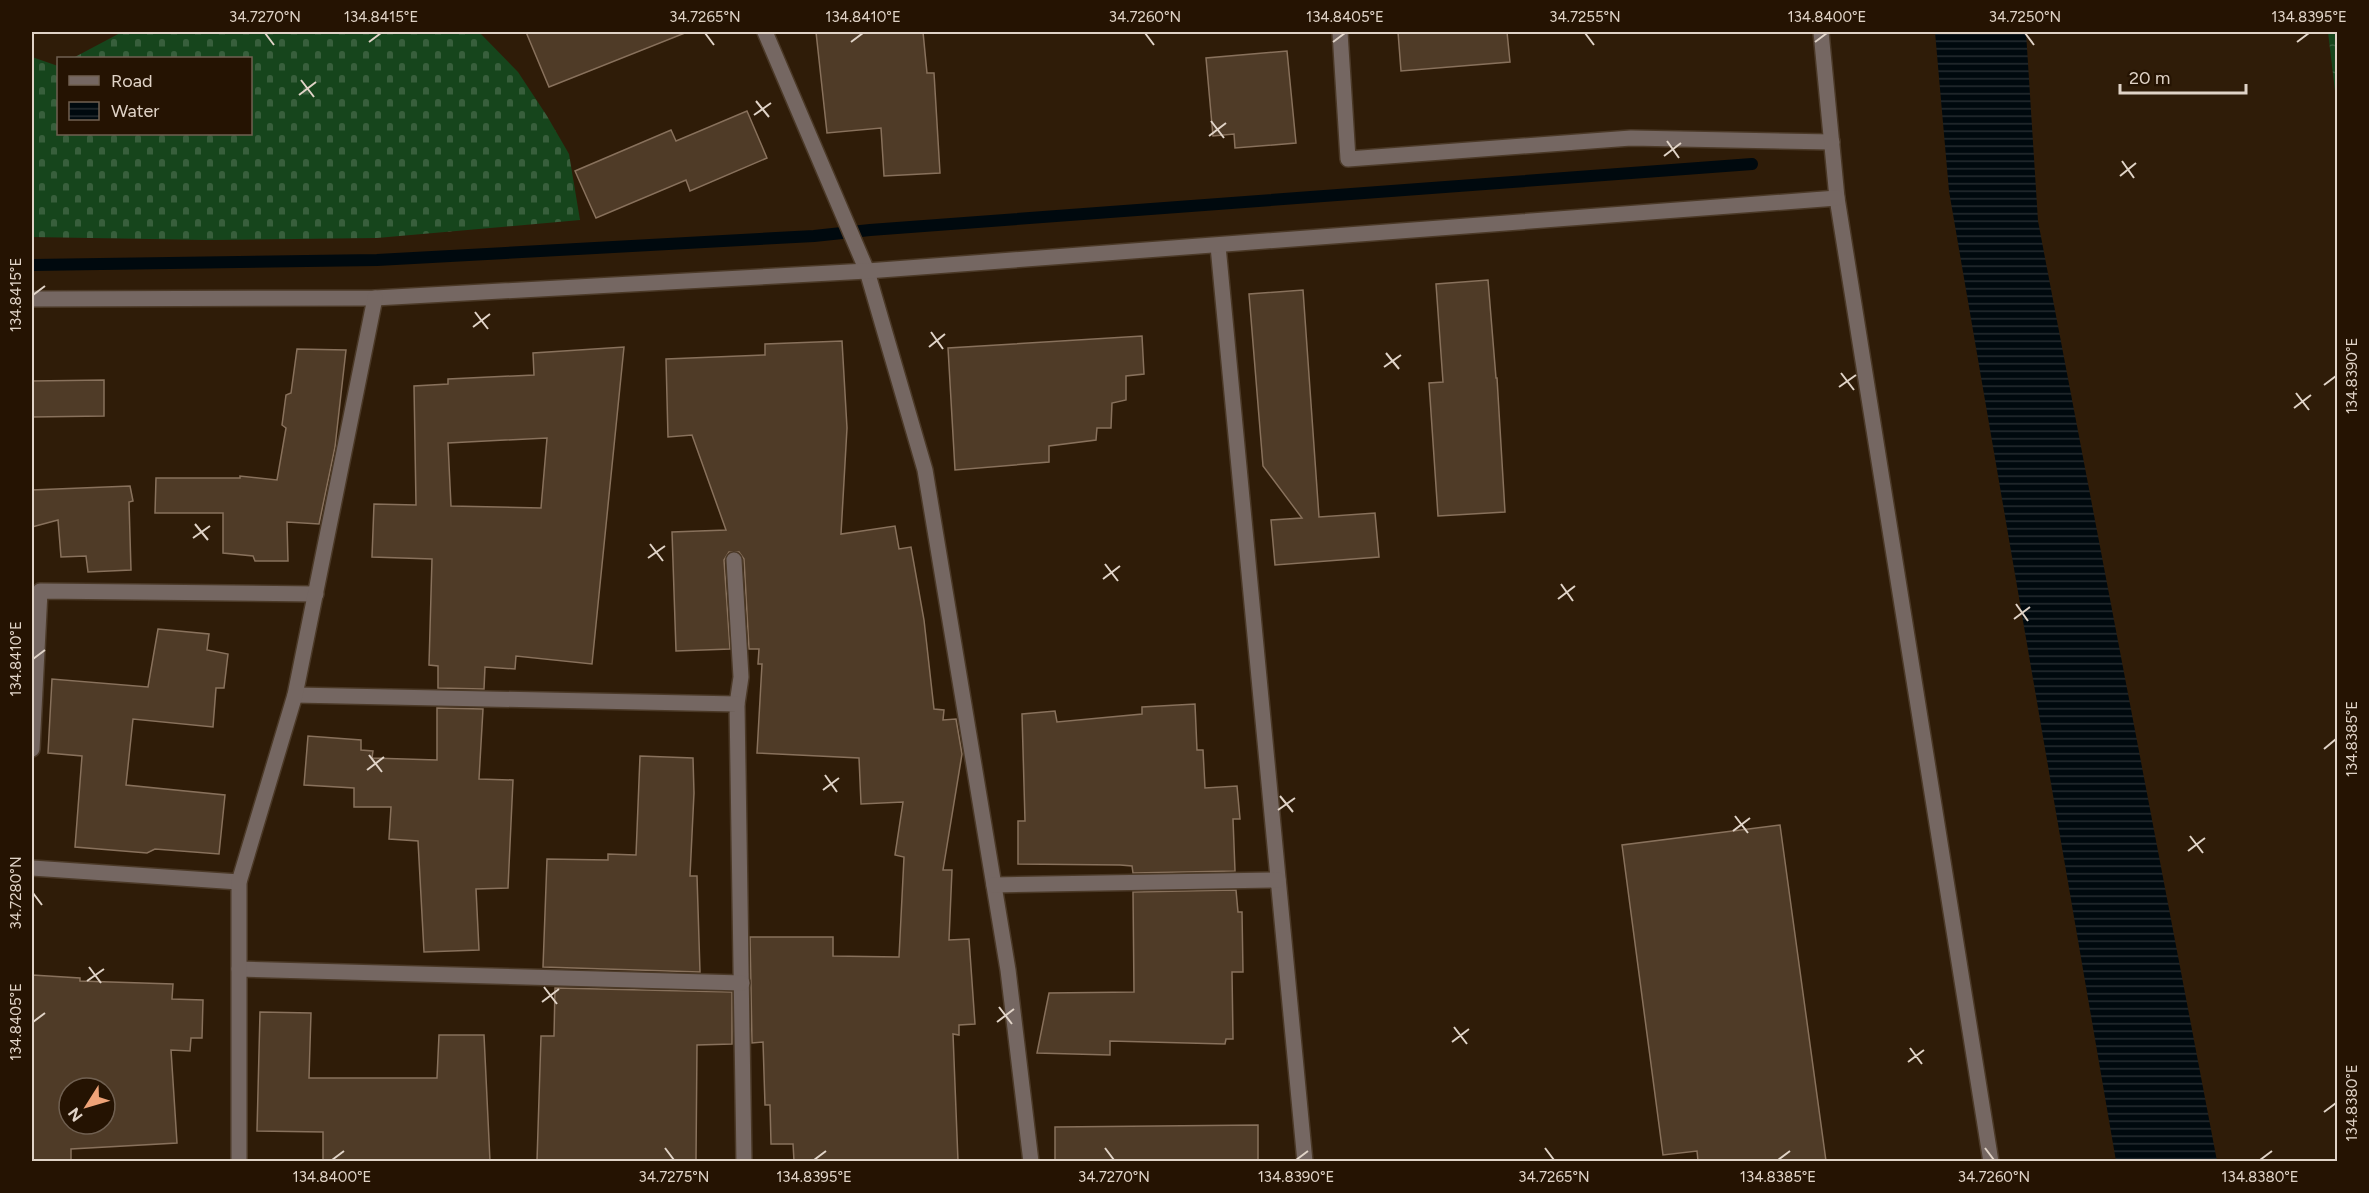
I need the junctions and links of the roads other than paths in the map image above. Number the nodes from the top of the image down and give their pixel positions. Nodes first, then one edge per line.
1 (765, 32) edge
2 (1340, 32) edge
3 (1821, 32) edge
4 (1832, 142) junction
5 (1837, 198) junction
6 (1218, 246) junction
7 (867, 271) junction
8 (375, 298) junction
9 (32, 299) edge
10 (734, 560) dead end
11 (316, 594) junction
12 (295, 695) junction
13 (737, 704) junction
14 (32, 749) edge
15 (32, 868) edge
16 (1278, 880) junction
17 (239, 882) junction
18 (994, 885) junction
19 (239, 969) junction
20 (742, 983) junction
21 (238, 1161) edge
22 (744, 1161) edge
23 (1031, 1161) edge
24 (1305, 1161) edge
25 (1991, 1161) edge

1 - 7 street
2 - 4 street
3 - 4 street
4 - 5 street
5 - 6 street
5 - 25 street
6 - 7 street
6 - 16 street
7 - 8 street
7 - 18 street
8 - 9 street
8 - 11 street
10 - 13 street
11 - 12 street
11 - 14 street
12 - 13 street
12 - 17 street
13 - 20 street
15 - 17 street
16 - 18 street
16 - 24 street
17 - 19 street
18 - 23 street
19 - 20 street
19 - 21 street
20 - 22 street

